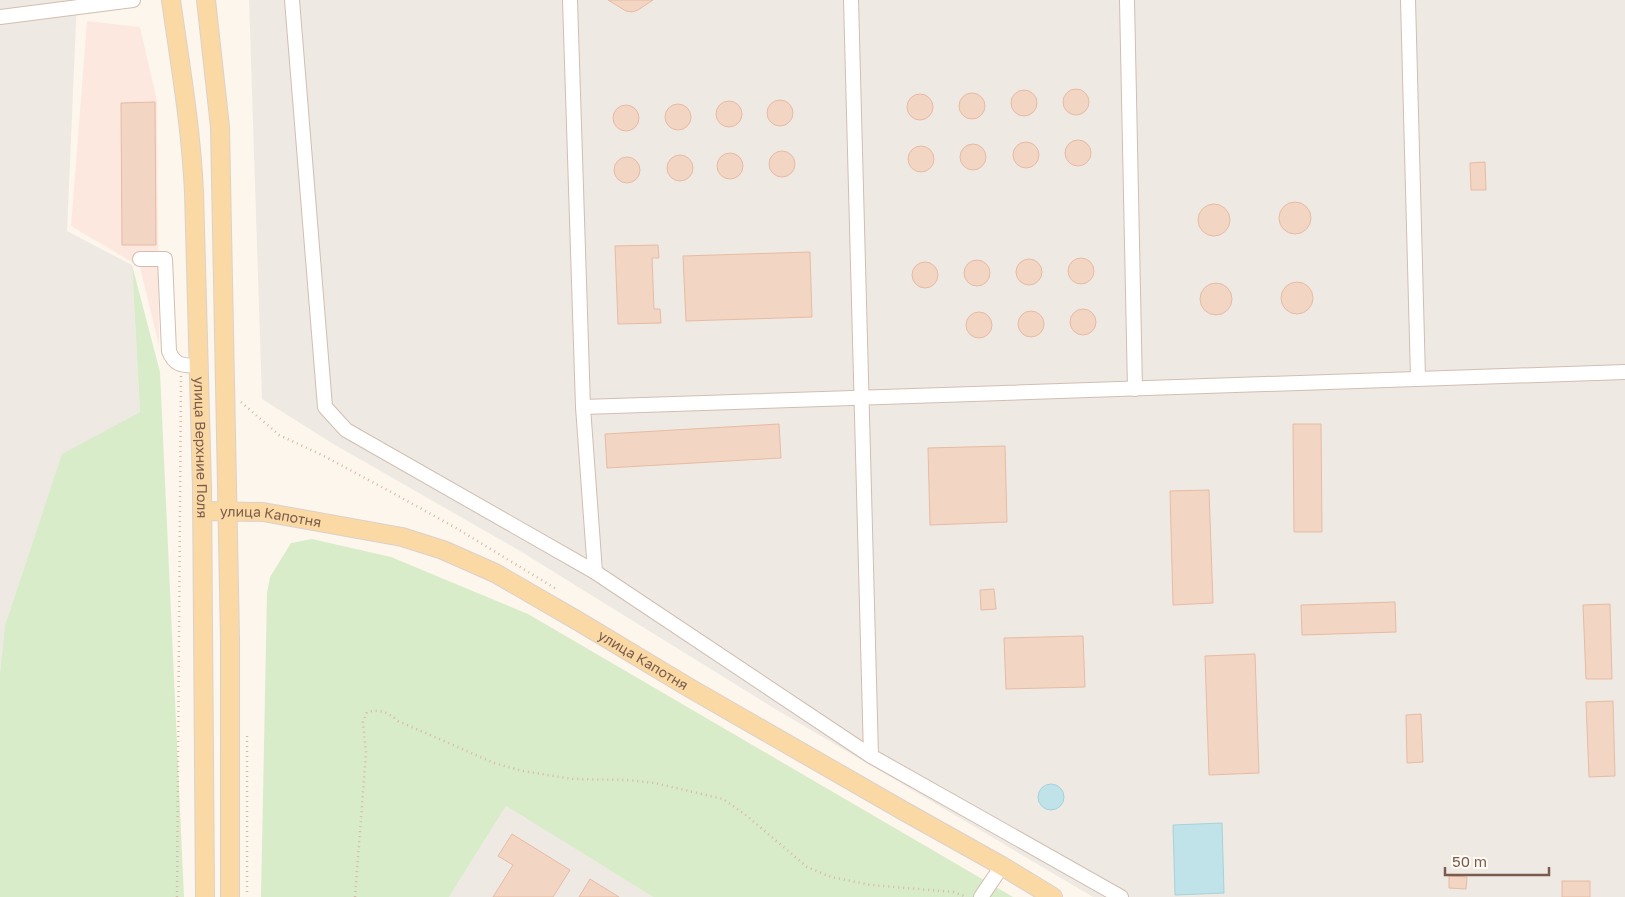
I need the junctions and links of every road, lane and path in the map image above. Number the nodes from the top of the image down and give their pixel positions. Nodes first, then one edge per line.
1 (133, 0) edge
2 (171, 0) edge
3 (206, 0) edge
4 (292, 0) edge
5 (570, 0) edge
6 (851, 0) edge
7 (1127, 0) edge
8 (1408, 0) edge
9 (0, 17) edge
10 (140, 259) dead end
11 (181, 365) junction
12 (199, 366) junction
13 (1625, 372) edge
14 (1418, 378) junction
15 (1135, 388) junction
16 (862, 398) junction
17 (583, 407) junction
18 (202, 511) junction
19 (227, 511) junction
20 (595, 572) junction
21 (871, 756) junction
22 (1002, 866) junction
23 (177, 897) edge
24 (205, 897) edge
25 (230, 897) edge
26 (355, 897) edge
27 (967, 897) edge
28 (981, 897) edge
29 (1053, 897) edge
30 (1121, 897) edge

1 - 9 lane
2 - 12 main road, улица Верхние Поля
3 - 19 main road, улица Верхние Поля
4 - 20 lane
5 - 17 lane
6 - 16 lane
7 - 15 lane
8 - 14 lane
10 - 11 lane
11 - 12 lane
11 - 23 path
12 - 18 main road, улица Верхние Поля
13 - 14 lane
14 - 15 lane
15 - 16 lane
16 - 17 lane
16 - 21 lane
17 - 20 lane
18 - 19 main road, улица Капотня
18 - 24 main road, улица Верхние Поля
19 - 22 main road, улица Капотня
19 - 25 main road, улица Верхние Поля
20 - 21 lane
21 - 30 lane
22 - 28 lane
22 - 29 main road, улица Капотня
26 - 27 path

